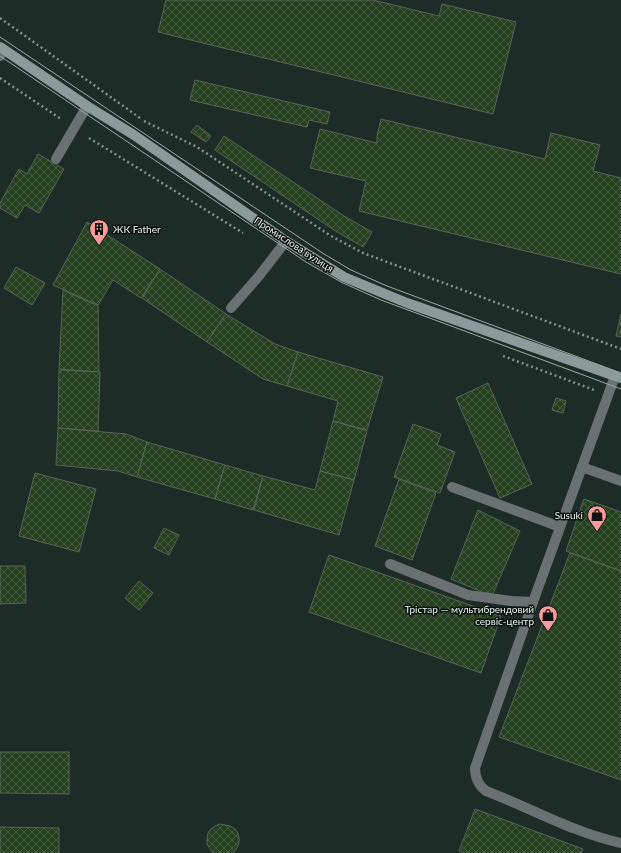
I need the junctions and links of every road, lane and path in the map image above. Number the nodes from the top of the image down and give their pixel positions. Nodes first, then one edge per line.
1 (0, 18) edge
2 (1, 51) edge
3 (0, 78) edge
4 (87, 106) junction
5 (63, 120) dead end
6 (89, 138) dead end
7 (56, 159) dead end
8 (249, 236) dead end
9 (286, 241) junction
10 (231, 308) dead end
11 (621, 349) edge
12 (618, 377) edge
13 (582, 468) junction
14 (621, 480) edge
15 (452, 487) dead end
16 (560, 526) junction
17 (390, 564) dead end
18 (533, 602) junction
19 (621, 843) edge

1 - 11 path
2 - 4 main road, Промислова вулиця
3 - 5 path
4 - 7 lane
4 - 9 main road, Промислова вулиця
6 - 8 path
9 - 10 lane
9 - 12 main road, Промислова вулиця
12 - 13 lane
13 - 14 lane
13 - 16 lane
15 - 16 lane
16 - 18 lane
17 - 18 lane
18 - 19 lane

